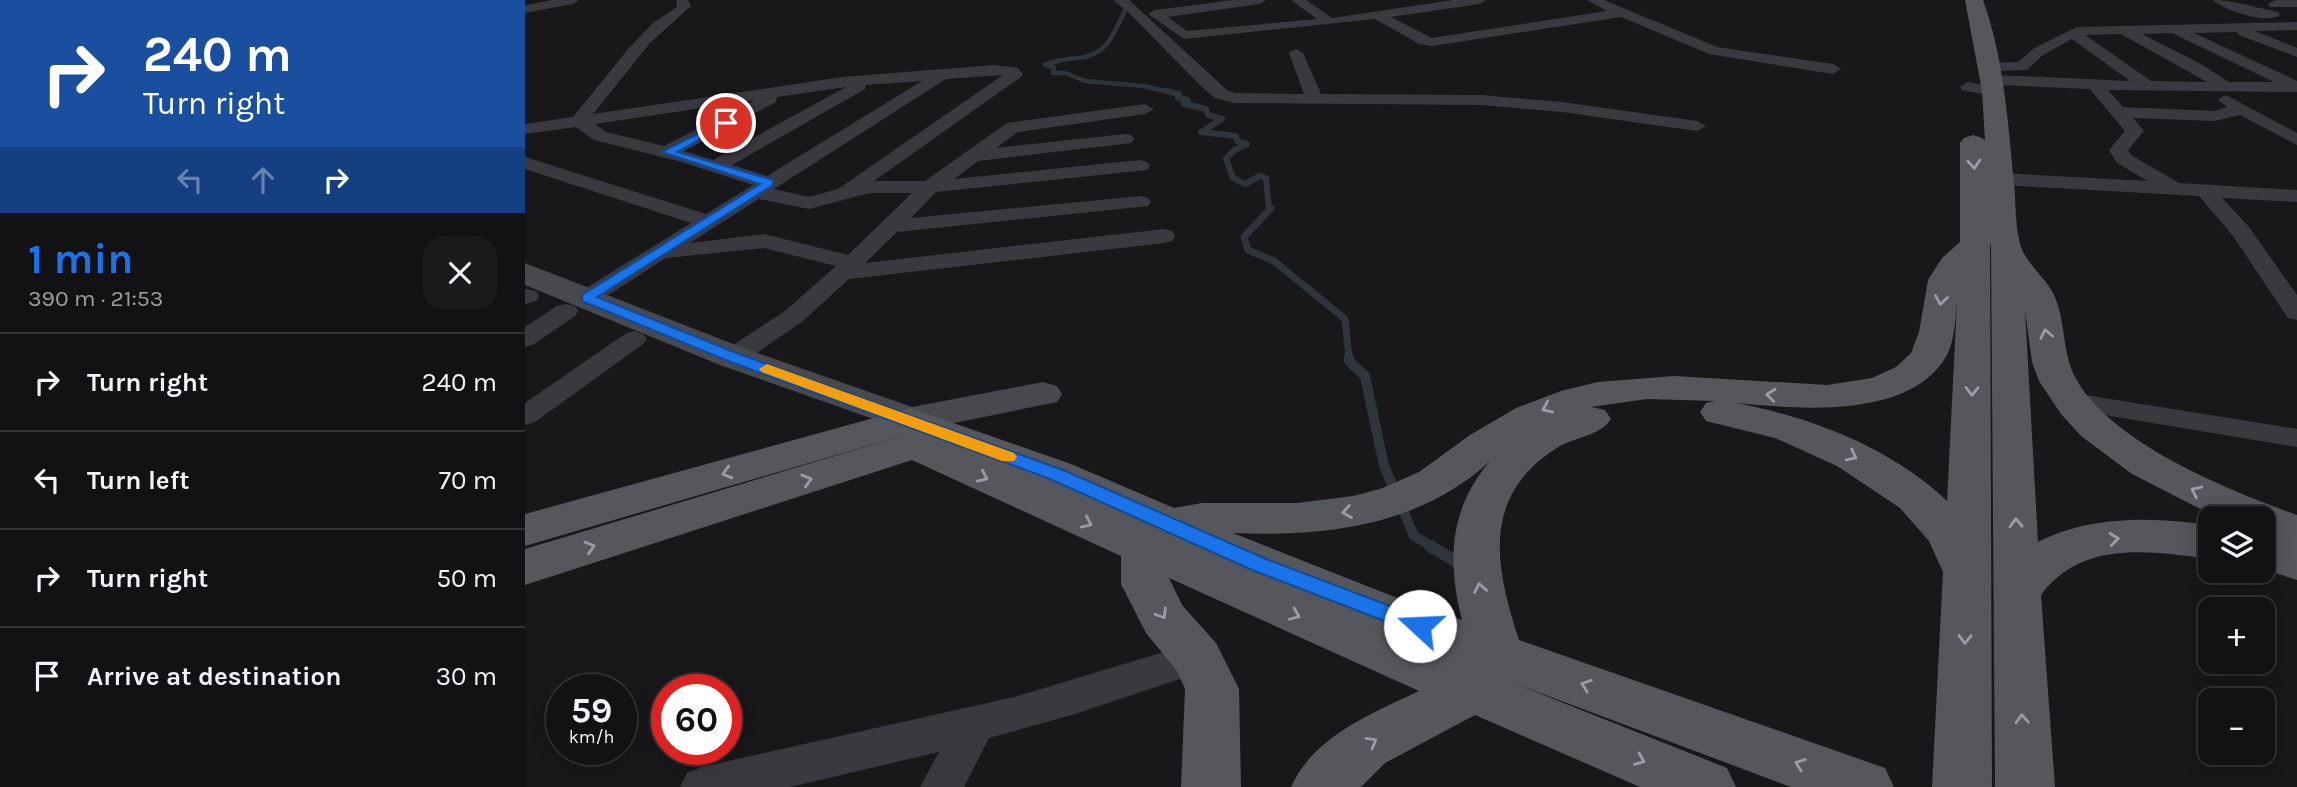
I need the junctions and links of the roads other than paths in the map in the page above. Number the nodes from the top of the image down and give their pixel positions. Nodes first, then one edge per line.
1 (571, 0) edge
2 (681, 0) edge
3 (1122, 0) edge
4 (1146, 0) edge
5 (1261, 0) edge
6 (1297, 0) edge
7 (1480, 0) edge
8 (1593, 0) edge
9 (2219, 0) edge
10 (1970, 2) edge
11 (2297, 3) edge
12 (525, 9) edge
13 (2280, 10) edge
14 (1619, 13) junction
15 (1156, 15) junction
16 (1377, 15) junction
17 (1330, 22) junction
18 (2297, 26) edge
19 (2231, 27) junction
20 (2173, 29) junction
21 (2123, 30) junction
22 (2073, 33) junction
23 (1296, 53) dead end
24 (2297, 53) edge
25 (1833, 69) dead end
26 (944, 73) junction
27 (870, 80) junction
28 (1985, 81) junction
29 (2095, 85) junction
30 (2147, 86) junction
31 (2297, 86) edge
32 (2202, 87) junction
33 (2226, 87) junction
34 (2266, 87) junction
35 (779, 91) junction
36 (1314, 97) junction
37 (2297, 102) edge
38 (1145, 109) dead end
39 (2241, 109) junction
40 (2117, 112) junction
41 (579, 121) junction
42 (1697, 126) dead end
43 (525, 129) edge
44 (1125, 139) dead end
45 (2297, 140) edge
46 (667, 152) junction
47 (973, 157) junction
48 (525, 163) edge
49 (716, 166) junction
50 (1140, 166) dead end
51 (2001, 179) junction
52 (930, 187) junction
53 (763, 188) junction
54 (2176, 190) junction
55 (847, 191) junction
56 (2206, 191) junction
57 (2293, 200) edge
58 (1141, 202) dead end
59 (710, 222) junction
60 (890, 226) junction
61 (1164, 236) dead end
62 (1991, 246) junction
63 (657, 254) junction
64 (848, 268) junction
65 (525, 290) edge
66 (577, 305) junction
67 (2297, 313) edge
68 (525, 339) edge
69 (633, 339) junction
70 (733, 357) junction
71 (2073, 402) junction
72 (525, 416) edge
73 (912, 433) junction
74 (2297, 438) edge
75 (2230, 506) edge
76 (2275, 524) edge
77 (525, 530) edge
78 (2297, 533) edge
79 (1158, 538) junction
80 (2198, 540) edge
81 (2275, 556) edge
82 (2297, 562) edge
83 (525, 567) edge
84 (1966, 570) junction
85 (2015, 591) junction
86 (1197, 658) junction
87 (1484, 672) junction
88 (974, 727) junction
89 (702, 787) edge
90 (942, 787) edge
91 (1211, 787) edge
92 (1321, 787) edge
93 (1706, 787) edge
94 (1864, 787) edge
95 (1962, 787) edge
96 (2025, 787) edge

1 - 12 street
2 - 41 street
3 - 36 street
4 - 15 street
5 - 15 street
6 - 17 street
7 - 16 street
8 - 14 street
9 - 13 street
10 - 28 main road
11 - 13 street
14 - 16 street
14 - 25 street
15 - 17 street
16 - 17 street
18 - 19 street
19 - 20 street
19 - 24 street
20 - 21 street
20 - 31 street
21 - 22 street
21 - 33 street
22 - 28 street
22 - 30 street
23 - 36 street
26 - 27 street
26 - 53 street
26 - 55 street
27 - 35 street
27 - 49 street
28 - 29 street
28 - 51 main road
28 -> 62 main road
29 - 30 street
29 - 40 street
30 - 32 street
31 - 34 street
32 - 33 street
32 - 39 street
33 - 34 street
34 - 37 street
35 - 41 street
35 - 46 street
36 - 42 street
38 - 47 street
39 - 40 street
39 - 45 street
40 - 54 street
41 - 43 street
41 - 46 street
44 - 47 street
46 - 49 street
47 - 52 street
48 - 59 street
49 - 53 street
50 - 52 street
51 - 54 street
51 - 62 main road
52 - 55 street
52 - 60 street
53 - 55 street
53 - 59 street
54 - 56 street
56 - 57 street
56 - 67 street
58 - 60 street
59 - 63 street
60 - 64 street
61 - 64 street
71 -> 62 main road
62 -> 79 main road
62 -> 84 main road
85 -> 62 main road
63 - 64 street
63 - 66 street
64 - 70 street
65 - 66 main road
66 - 68 street
66 - 69 main road
66 - 70 main road
69 - 72 street
69 - 73 main road
70 - 73 main road
71 - 74 street
75 -> 71 main road
73 -> 77 main road
73 - 79 main road
83 -> 73 main road
76 - 78 main road
79 -> 86 main road
79 - 87 main road
85 -> 80 main road
81 - 82 main road
87 -> 84 main road
84 -> 95 main road
96 -> 85 main road
86 - 88 street
86 - 91 main road
92 -> 87 main road
87 -> 93 main road
94 -> 87 main road
88 - 89 street
88 - 90 street

